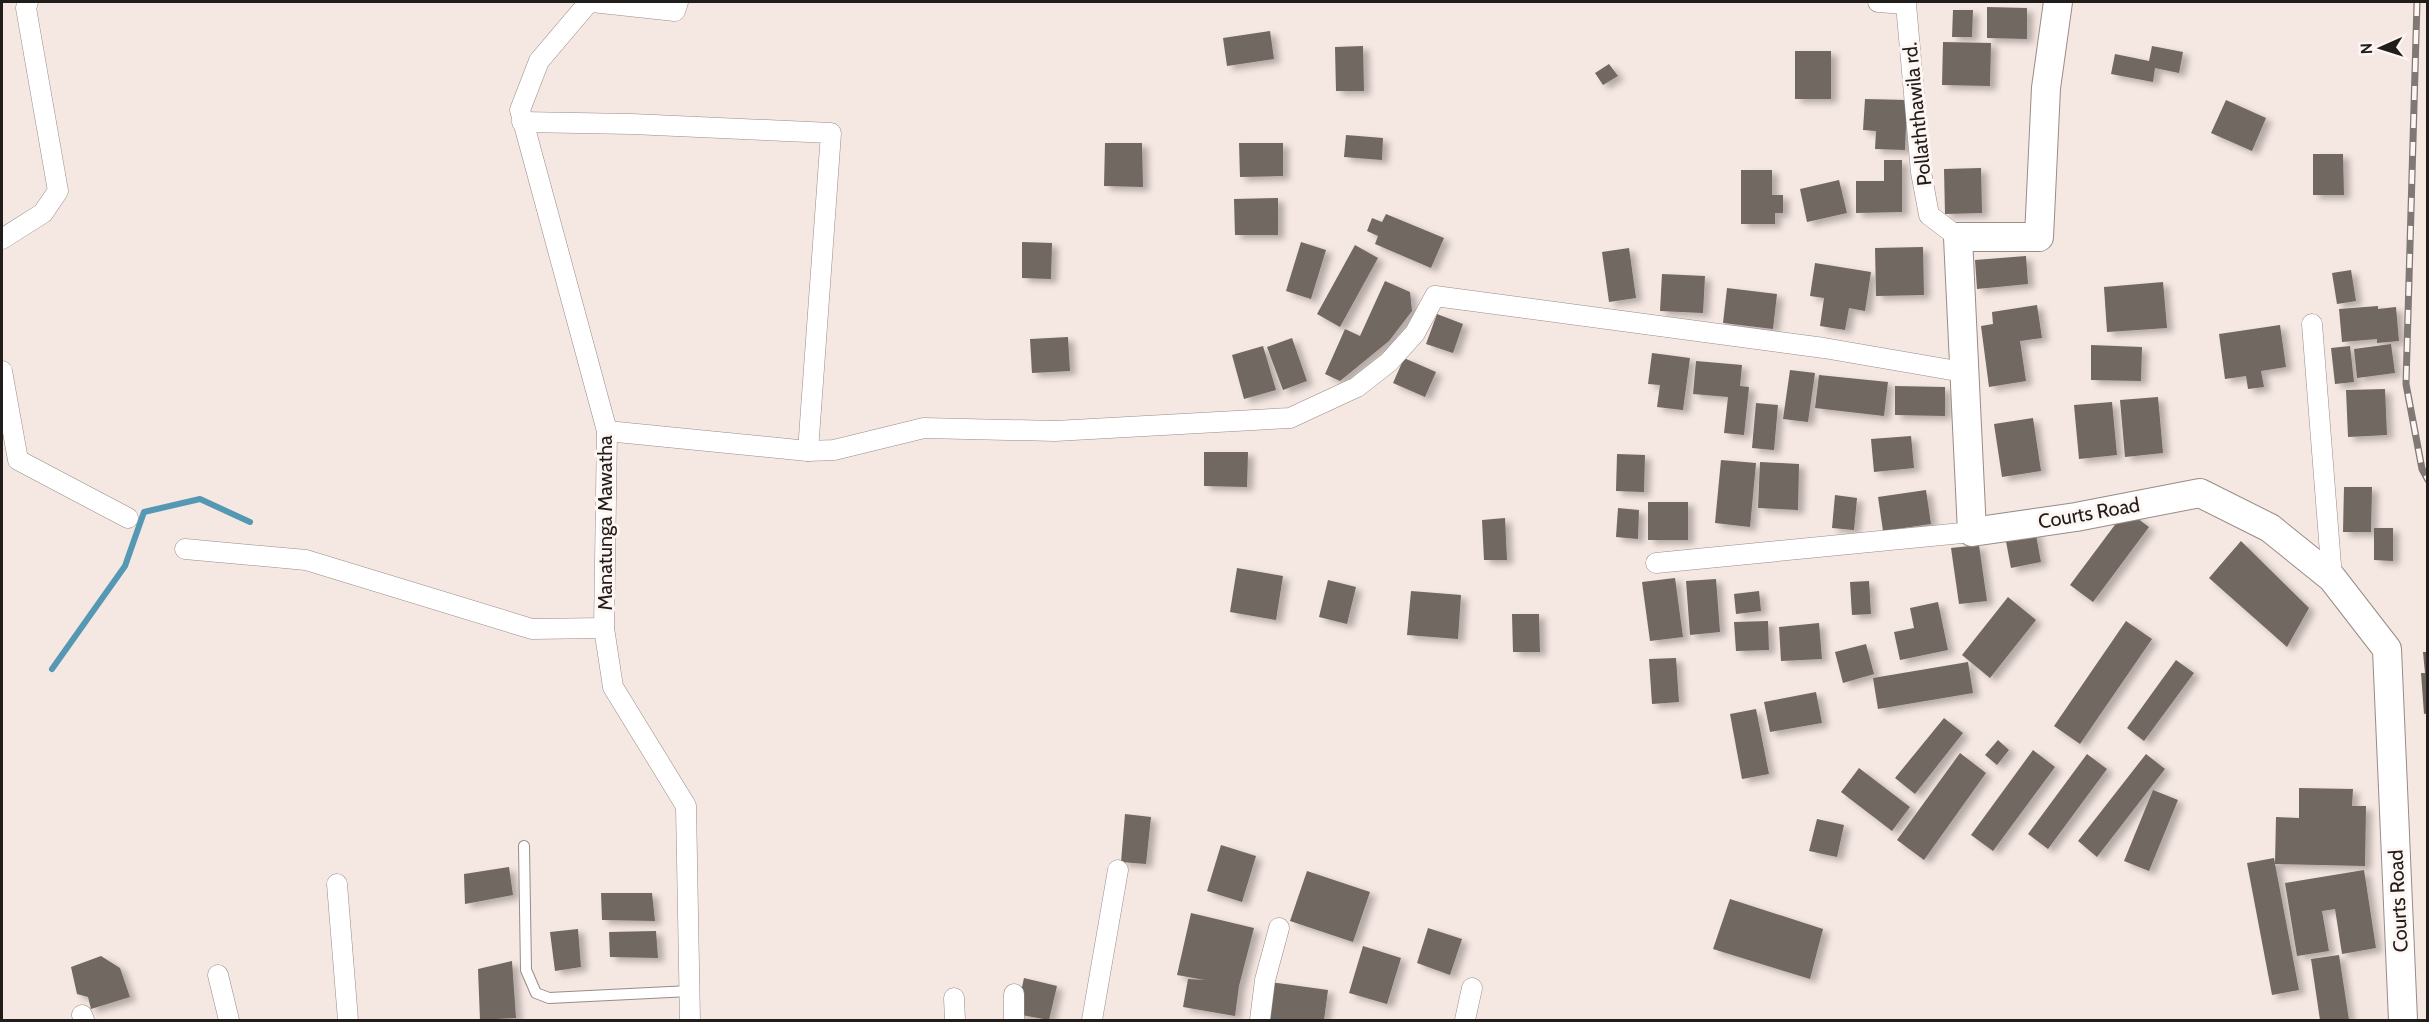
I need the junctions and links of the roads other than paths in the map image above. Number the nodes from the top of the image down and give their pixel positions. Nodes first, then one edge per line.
1 (28, 2) edge
2 (591, 2) edge
3 (678, 2) edge
4 (1878, 2) edge
5 (2058, 2) edge
6 (522, 122) junction
7 (1958, 237) junction
8 (2, 238) edge
9 (2312, 324) dead end
10 (2, 370) edge
11 (1963, 372) junction
12 (607, 431) junction
13 (808, 451) junction
14 (128, 518) dead end
15 (1972, 532) junction
16 (185, 549) dead end
17 (1656, 562) dead end
18 (2332, 578) junction
19 (604, 628) junction
20 (524, 846) dead end
21 (1118, 870) dead end
22 (337, 884) dead end
23 (1279, 928) dead end
24 (218, 975) dead end
25 (1472, 988) dead end
26 (690, 991) junction
27 (1014, 994) dead end
28 (954, 998) dead end
29 (229, 1020) edge
30 (348, 1020) edge
31 (690, 1020) edge
32 (955, 1020) edge
33 (1014, 1020) edge
34 (1092, 1020) edge
35 (1260, 1020) edge
36 (1465, 1020) edge
37 (2403, 1020) edge

1 - 8 street
2 - 3 street, Manatunga Mawatha
2 - 6 street, Manatunga Mawatha
4 - 7 street, Pollaththawila rd.
5 - 7 street
6 - 12 street, Manatunga Mawatha
6 - 13 street
7 - 11 street
9 - 18 street
10 - 14 street
11 - 13 street
11 - 15 street
12 - 13 street
12 - 19 street, Manatunga Mawatha
15 - 17 street
15 - 18 street, Courts Road
16 - 19 street
18 - 37 street, Courts Road
19 - 26 street, Manatunga Mawatha
20 - 26 lane
21 - 34 street
22 - 30 street
23 - 35 street
24 - 29 street
25 - 36 street
26 - 31 street, Manatunga Mawatha
27 - 33 street
28 - 32 street

